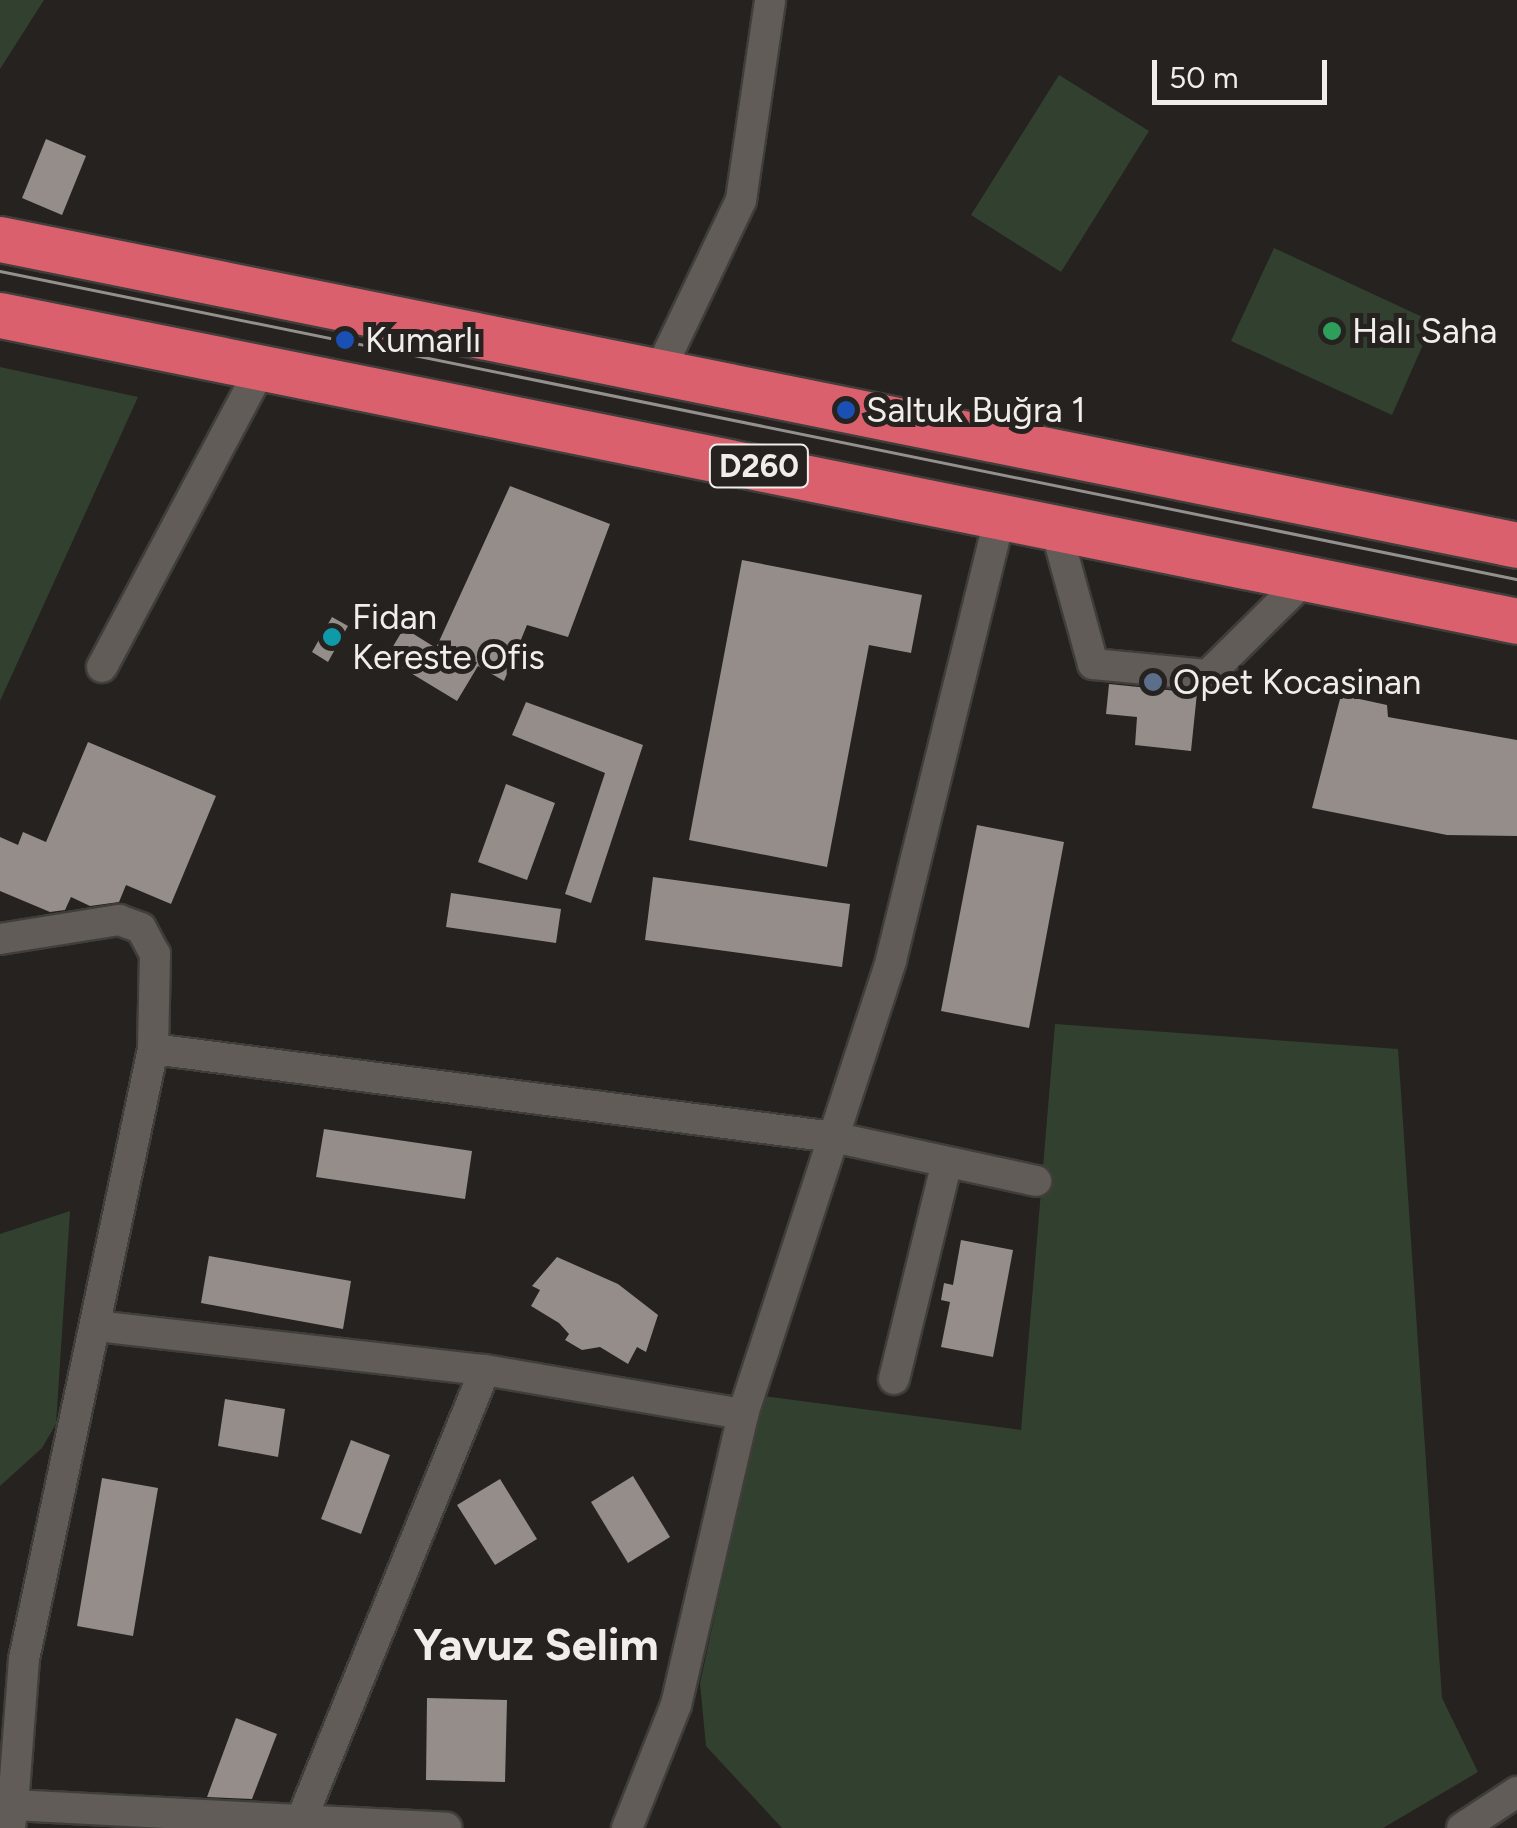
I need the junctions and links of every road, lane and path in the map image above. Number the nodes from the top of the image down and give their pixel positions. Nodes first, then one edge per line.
1 (770, 0) edge
2 (0, 239) edge
3 (0, 314) edge
4 (262, 366) junction
5 (660, 370) junction
6 (1000, 517) junction
7 (1055, 526) junction
8 (1517, 544) edge
9 (1305, 580) junction
10 (1517, 622) edge
11 (102, 666) dead end
12 (0, 939) edge
13 (153, 1049) junction
14 (833, 1137) junction
15 (947, 1162) junction
16 (1036, 1182) dead end
17 (98, 1326) junction
18 (484, 1370) junction
19 (894, 1378) dead end
20 (743, 1414) junction
21 (1517, 1792) edge
22 (11, 1817) edge
23 (300, 1823) junction
24 (446, 1828) edge
25 (627, 1828) edge
26 (1462, 1828) edge

1 - 5 street
2 - 5 highway, D260
3 - 4 highway, D260
4 - 6 highway, D260
4 - 11 street
5 - 8 highway, D260
6 - 7 highway, D260
6 - 14 street
7 - 9 highway, D260
7 - 9 street
9 - 10 highway, D260
12 - 13 street
13 - 14 street
13 - 17 street
14 - 15 street
14 - 20 street
15 - 16 street
15 - 19 street
17 - 18 street
17 - 22 street
18 - 20 street
18 - 23 street
20 - 25 street
21 - 26 street
22 - 23 street
23 - 24 street

